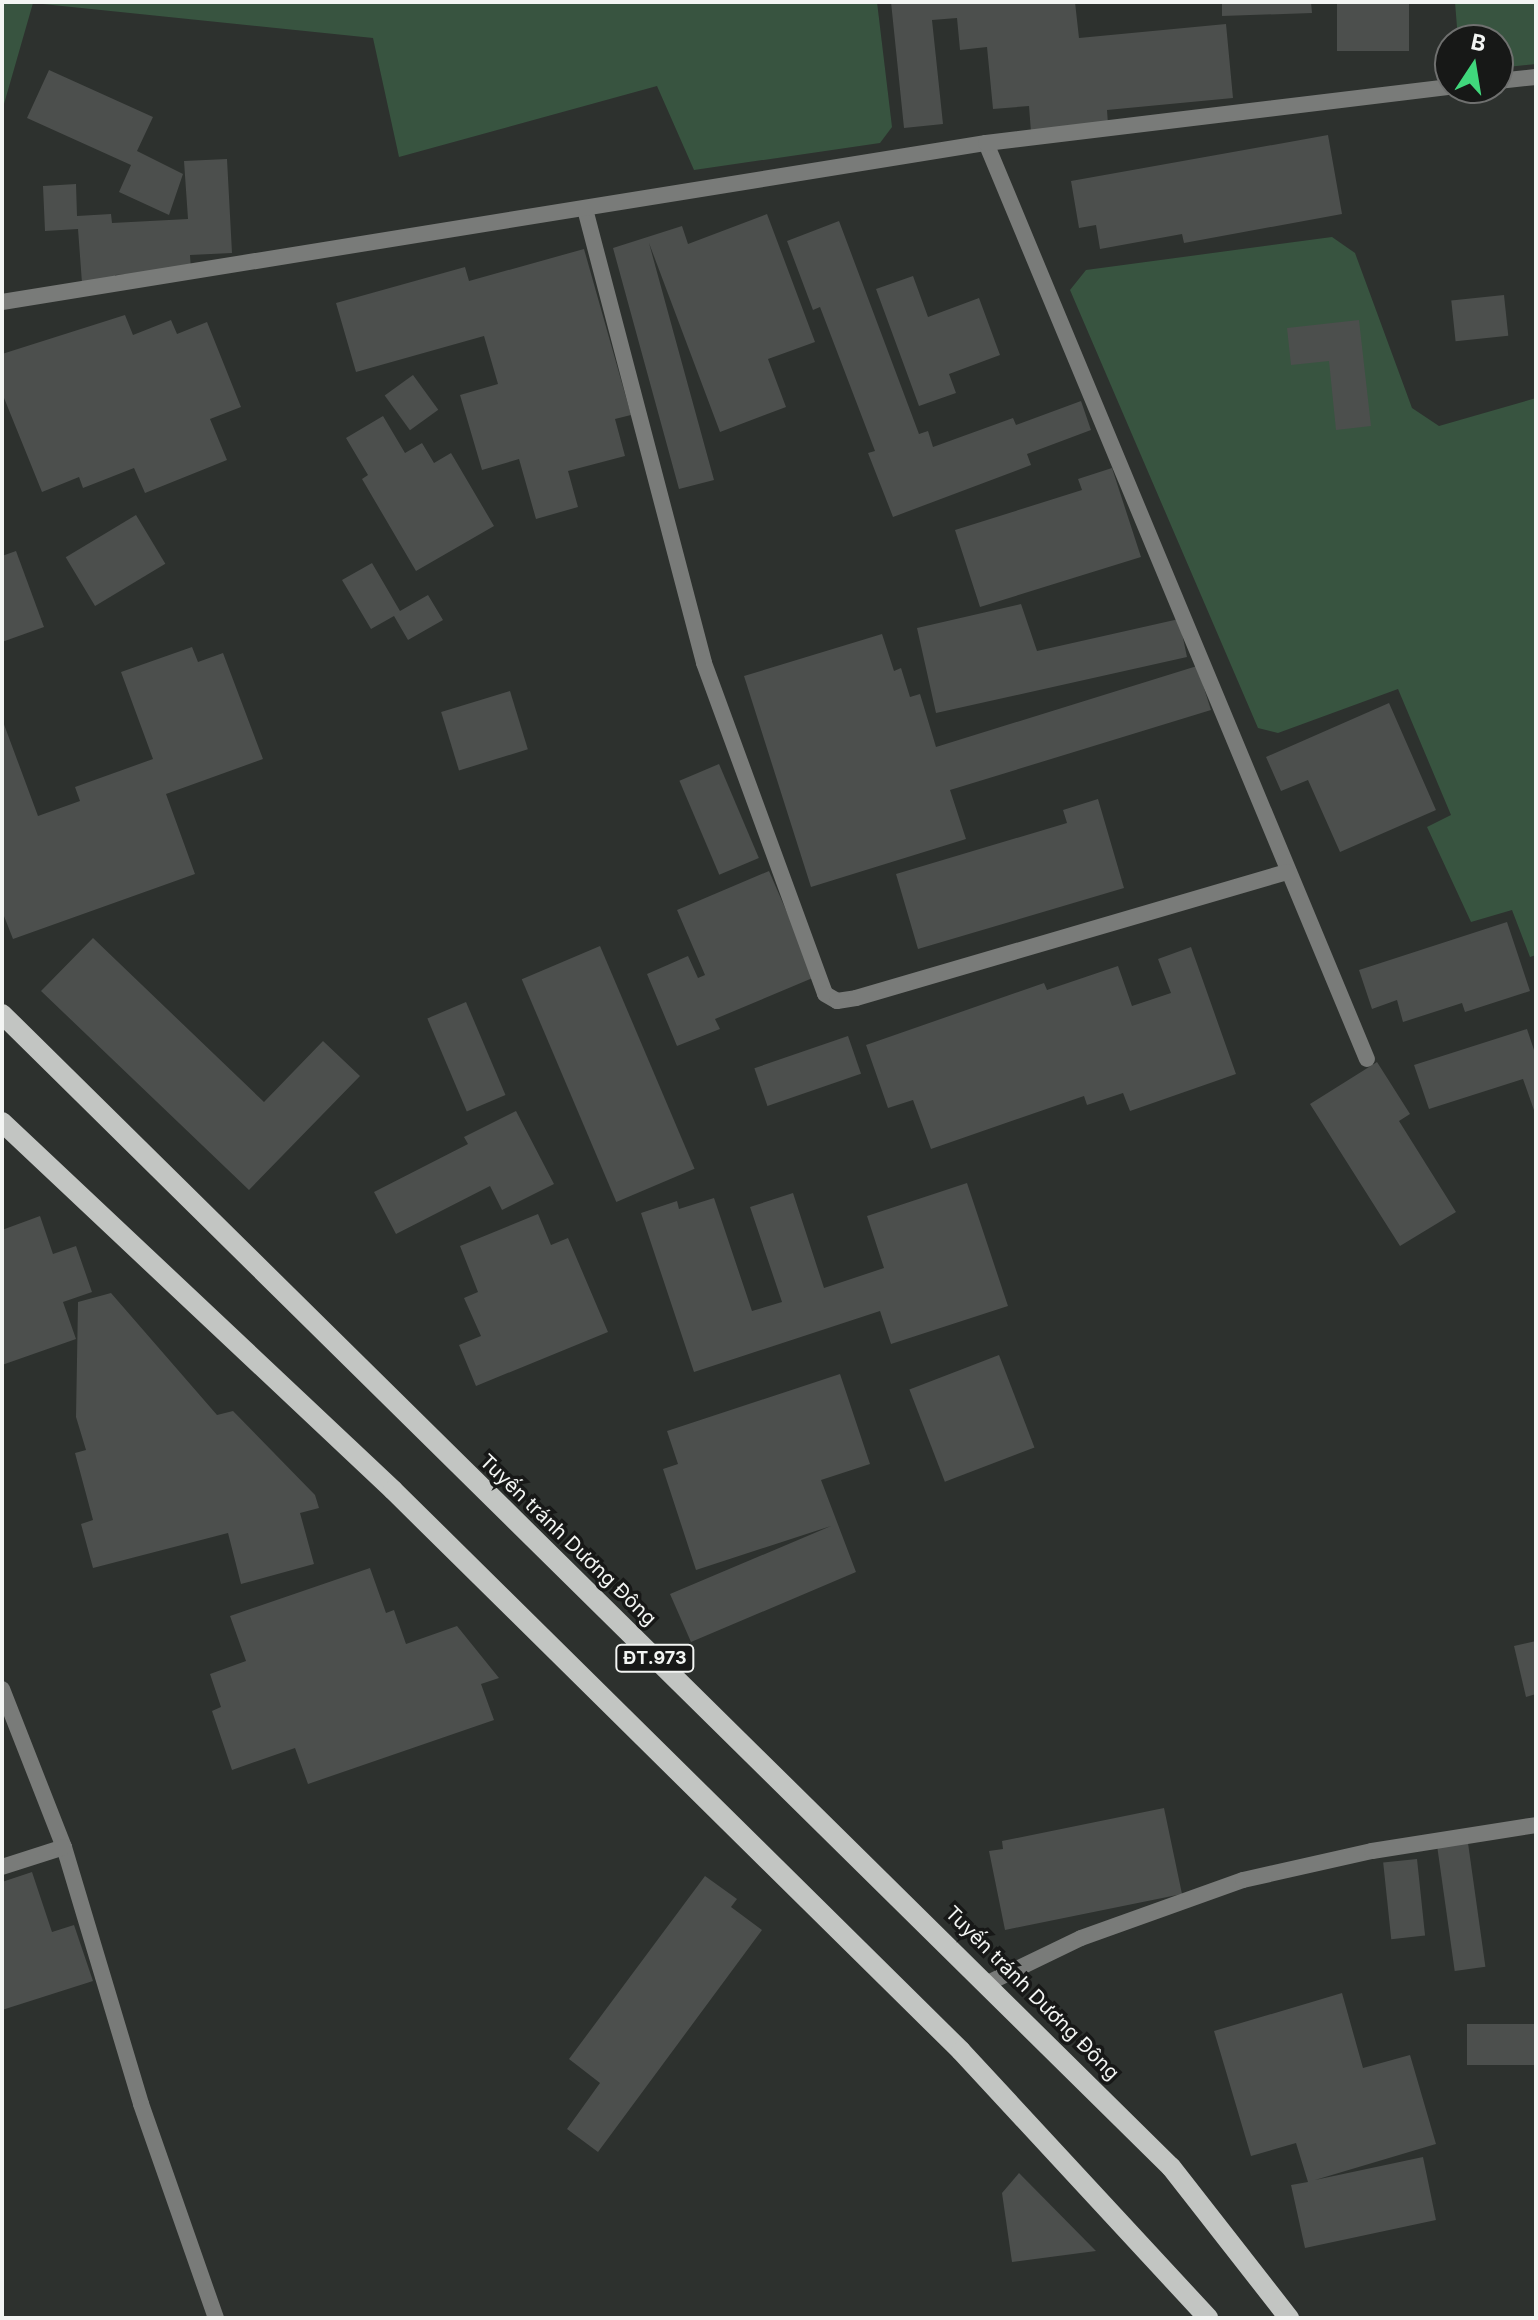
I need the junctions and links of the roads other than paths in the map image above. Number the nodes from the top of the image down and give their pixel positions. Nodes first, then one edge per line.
1 (1536, 77) edge
2 (1514, 79) edge
3 (1434, 89) edge
4 (986, 143) junction
5 (585, 209) junction
6 (2, 302) edge
7 (1287, 872) junction
8 (2, 1014) edge
9 (1367, 1059) dead end
10 (2, 1122) edge
11 (2, 1689) edge
12 (1536, 1825) edge
13 (64, 1847) junction
14 (2, 1867) edge
15 (988, 1983) junction
16 (216, 2318) edge
17 (1208, 2318) edge
18 (1289, 2318) edge

1 - 2 street
3 - 4 street
4 - 5 street
4 - 7 street
5 - 6 street
5 - 7 street
7 - 9 street
8 - 15 main road, Tuyến tránh Dương Đông / ĐT.973
10 - 17 main road, ĐT.973
11 - 13 street
12 - 15 street
13 - 14 street
13 - 16 street
15 - 18 main road, Tuyến tránh Dương Đông / ĐT.973

